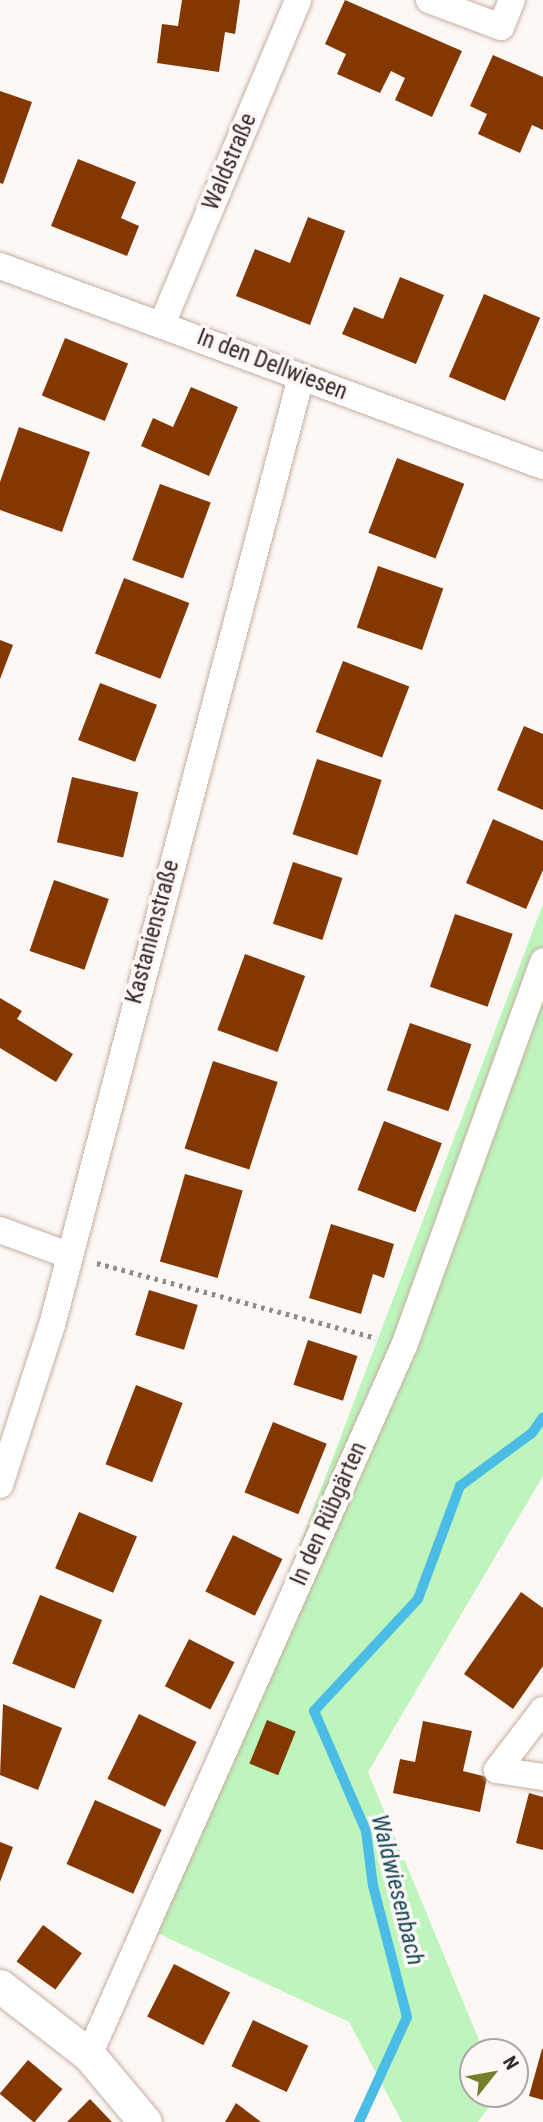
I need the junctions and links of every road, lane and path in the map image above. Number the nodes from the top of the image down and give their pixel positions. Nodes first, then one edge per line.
1 (298, 0) edge
2 (429, 0) edge
3 (512, 0) edge
4 (2, 271) edge
5 (162, 324) junction
6 (301, 377) junction
7 (543, 466) edge
8 (543, 961) edge
9 (0, 1230) edge
10 (68, 1255) junction
11 (404, 1346) junction
12 (0, 1486) edge
13 (543, 1710) edge
14 (543, 1777) edge
15 (0, 1986) edge
16 (89, 2056) junction
17 (145, 2122) edge

1 - 5 street, Waldstraße
2 - 3 street
4 - 5 street, In den Dellwiesen
5 - 6 street, In den Dellwiesen
6 - 7 street, In den Dellwiesen
6 - 10 street, Kastanienstraße
8 - 11 street, In den Rübgärten
9 - 10 street
10 - 11 path
10 - 12 street, Kastanienstraße
11 - 16 street, In den Rübgärten
13 - 14 street
15 - 16 street
16 - 17 street

